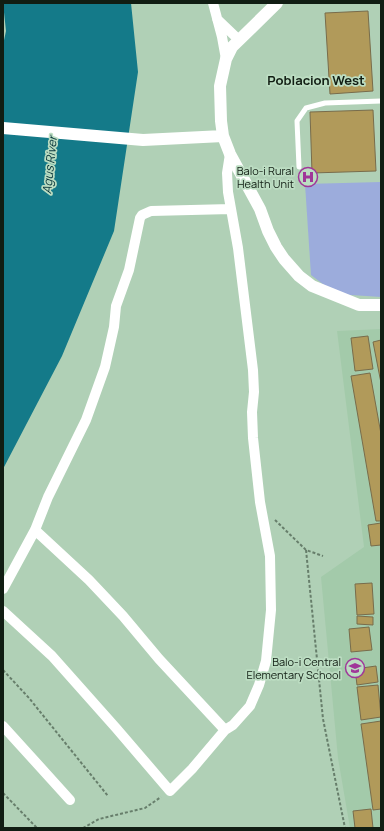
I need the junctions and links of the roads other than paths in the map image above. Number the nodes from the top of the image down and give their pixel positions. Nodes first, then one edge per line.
1 (213, 3) edge
2 (277, 3) edge
3 (217, 19) junction
4 (239, 40) junction
5 (226, 59) junction
6 (381, 101) edge
7 (3, 128) edge
8 (222, 136) junction
9 (230, 154) junction
10 (298, 167) dead end
11 (231, 209) junction
12 (381, 305) edge
13 (35, 530) junction
14 (3, 589) edge
15 (3, 610) edge
16 (3, 726) edge
17 (225, 730) junction
18 (70, 800) dead end

1 - 3 street
2 - 4 street
3 - 4 street
3 - 5 street
4 - 5 street
5 - 8 street
6 - 10 lane
7 - 8 street
8 - 9 street
9 - 11 street
9 - 12 street
11 - 13 street
11 - 17 street
13 - 14 street
13 - 17 street
15 - 17 street
16 - 18 street

